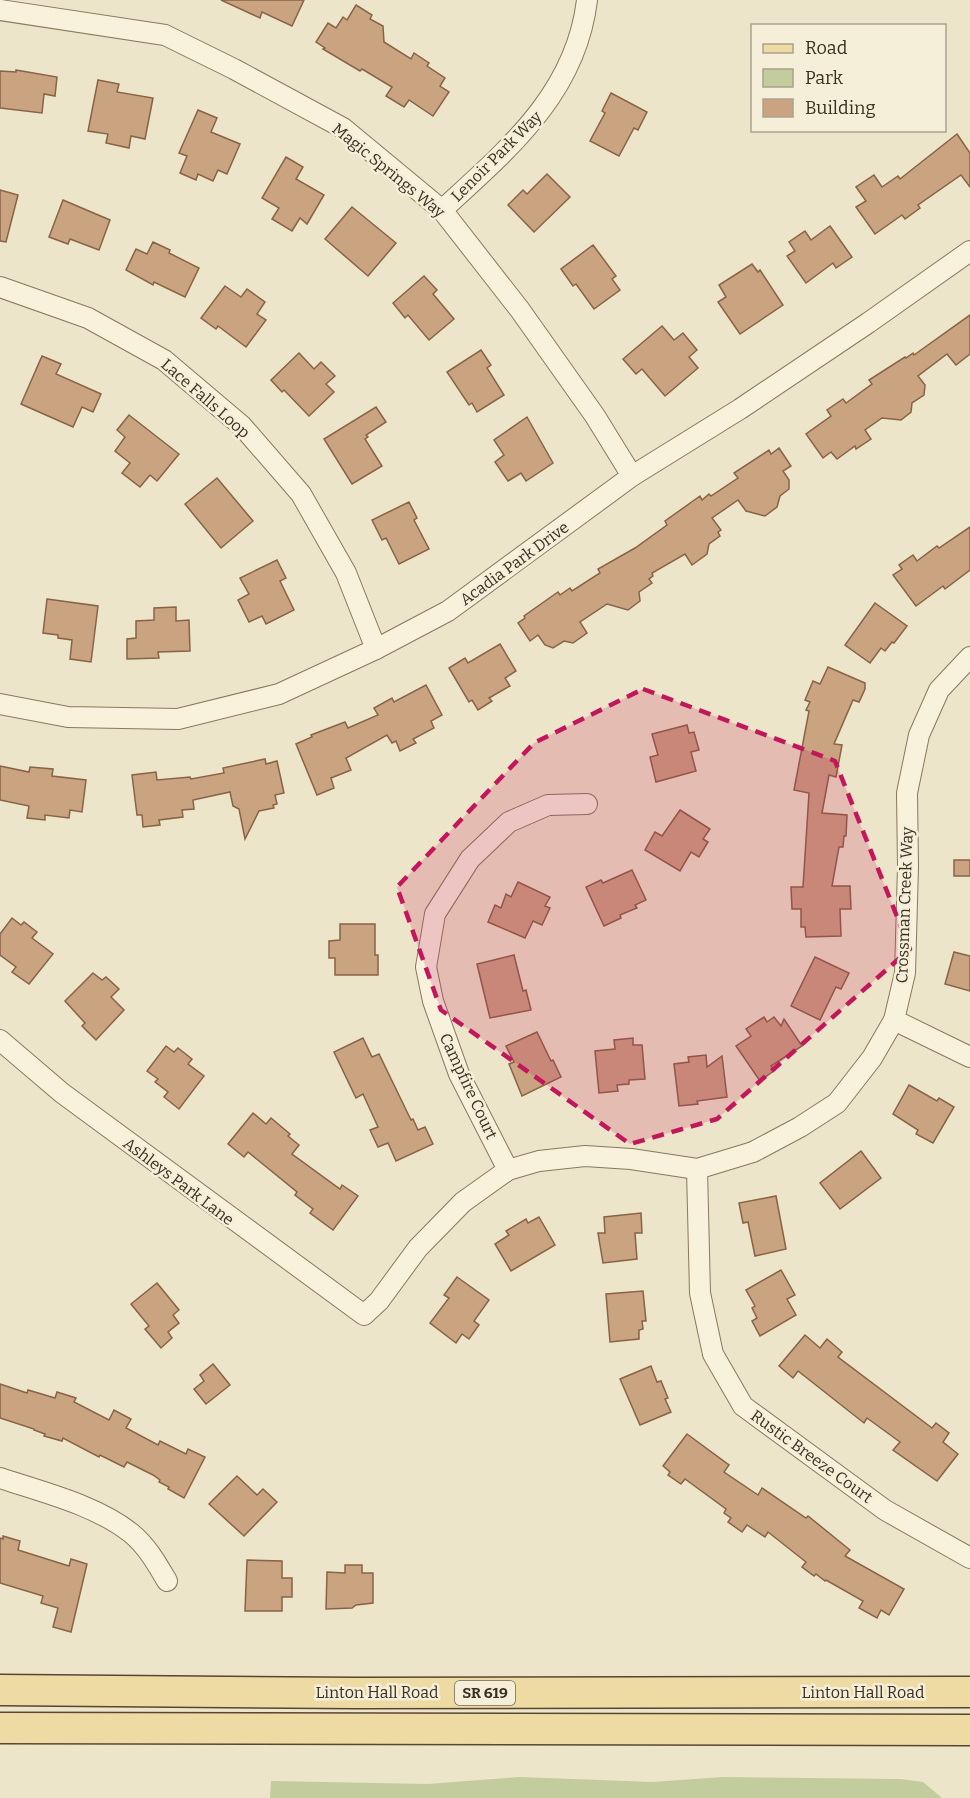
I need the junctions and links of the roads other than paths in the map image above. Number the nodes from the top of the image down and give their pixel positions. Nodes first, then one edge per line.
1 (587, 0) edge
2 (0, 10) edge
3 (442, 210) junction
4 (970, 251) edge
5 (0, 287) edge
6 (632, 476) junction
7 (376, 649) junction
8 (970, 657) edge
9 (0, 704) edge
10 (586, 804) dead end
11 (894, 1020) junction
12 (0, 1040) edge
13 (970, 1057) edge
14 (697, 1169) junction
15 (508, 1170) junction
16 (364, 1315) joint
17 (0, 1478) edge
18 (970, 1558) edge
19 (167, 1581) dead end
20 (0, 1690) edge
21 (970, 1692) edge
22 (0, 1728) edge
23 (970, 1730) edge

1 - 3 street, Lenoir Park Way
2 - 3 street, Magic Springs Way
3 - 6 street, Magic Springs Way
4 - 6 street, Acadia Park Drive
5 - 7 street, Lace Falls Loop
6 - 7 street, Acadia Park Drive
7 - 9 street, Acadia Park Drive
8 - 11 street, Crossman Creek Way
10 - 15 street, Campfire Court
11 - 13 street
11 - 14 street, Crossman Creek Way
12 - 16 street, Ashleys Park Lane
14 - 15 street, Crossman Creek Way
14 - 18 street, Rustic Breeze Court
15 - 16 street, Crossman Creek Way
17 - 19 street
20 - 21 main road, Linton Hall Road / SR 619
22 - 23 main road, SR 619

